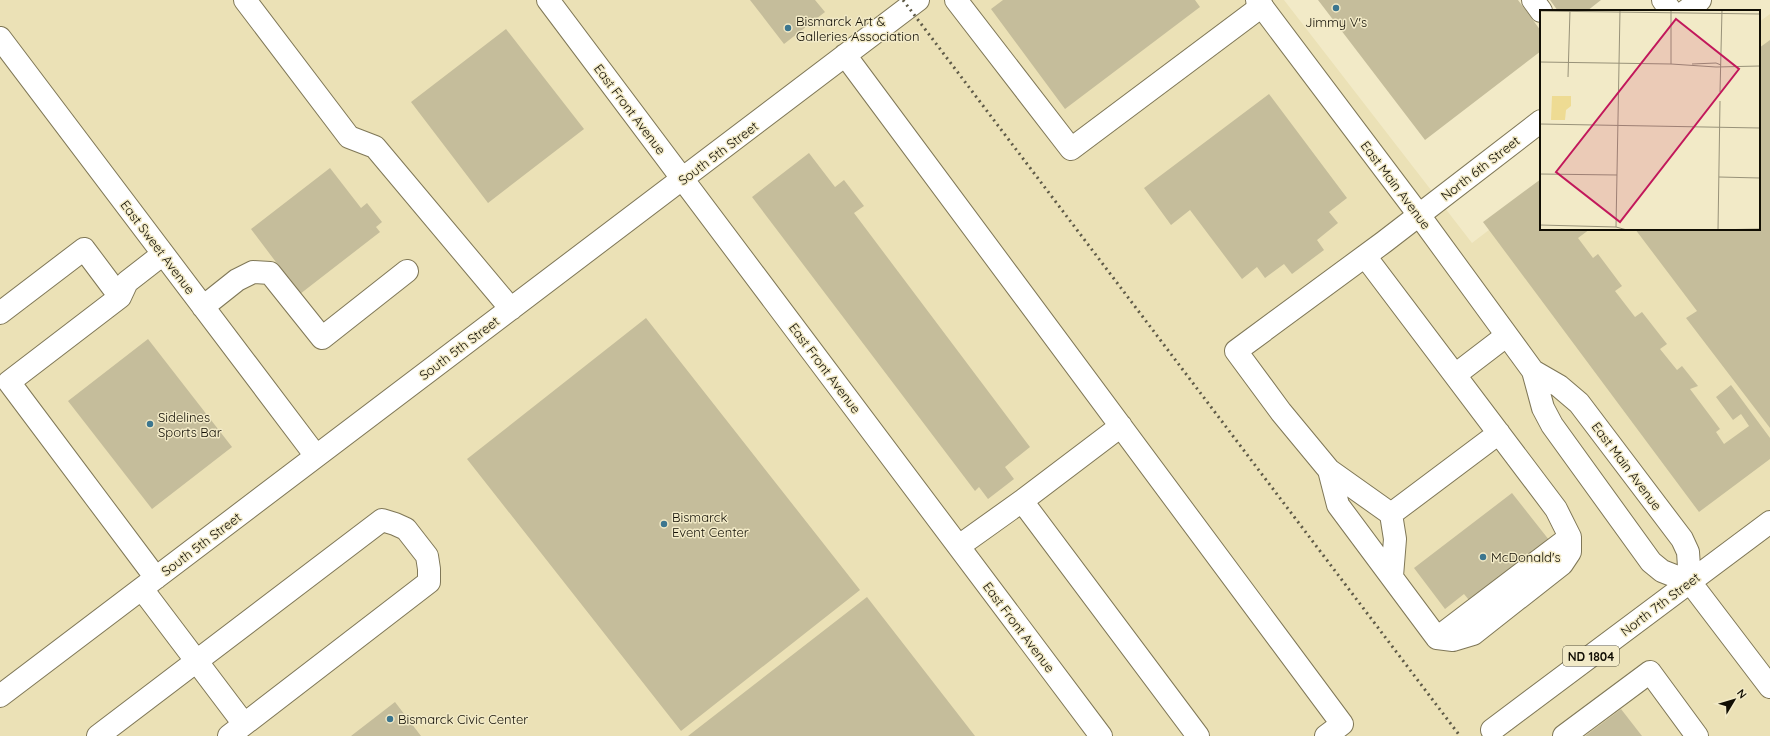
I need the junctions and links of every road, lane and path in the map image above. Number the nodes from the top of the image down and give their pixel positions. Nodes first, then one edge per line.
1 (245, 0) edge
2 (548, 0) edge
3 (918, 0) edge
4 (956, 0) edge
5 (1533, 0) edge
6 (1663, 0) edge
7 (1700, 0) edge
8 (1260, 3) edge
9 (1540, 10) edge
10 (1670, 10) edge
11 (1687, 10) edge
12 (0, 38) edge
13 (845, 55) junction
14 (1540, 122) edge
15 (683, 179) junction
16 (1419, 215) junction
17 (163, 254) junction
18 (1365, 256) junction
19 (407, 271) dead end
20 (120, 297) junction
21 (203, 307) junction
22 (511, 309) junction
23 (0, 313) edge
24 (1506, 336) junction
25 (1533, 371) junction
26 (5, 375) edge
27 (1455, 375) junction
28 (1121, 426) junction
29 (1499, 433) junction
30 (316, 456) junction
31 (1329, 470) junction
32 (1022, 501) junction
33 (1391, 514) junction
34 (1770, 522) edge
35 (959, 546) junction
36 (1392, 576) junction
37 (1690, 582) junction
38 (149, 583) junction
39 (196, 660) junction
40 (1770, 687) edge
41 (0, 696) edge
42 (236, 730) edge
43 (1492, 730) dead end
44 (98, 736) edge
45 (1101, 736) edge
46 (1198, 736) edge
47 (1326, 736) edge
48 (1564, 736) edge
49 (1697, 736) edge

1 - 22 street
2 - 15 street, East Front Avenue
3 - 13 street, South 5th Street
4 - 8 street
5 - 9 street
6 - 10 street
7 - 11 street
8 - 16 street, East Main Avenue
12 - 17 street, East Sweet Avenue
13 - 15 street, South 5th Street
13 - 28 street
14 - 16 street, North 6th Street
15 - 22 street, South 5th Street
15 - 35 street, East Front Avenue
16 - 18 street, North 6th Street
16 - 24 street, East Main Avenue
17 - 20 street
17 - 21 street, East Sweet Avenue
18 - 27 street
18 - 31 street, North 6th Street
19 - 21 street
20 - 23 street
20 - 26 street
21 - 30 street, East Sweet Avenue
22 - 30 street, South 5th Street
24 - 25 street, East Main Avenue
24 - 27 street
25 - 37 street, East Main Avenue
25 - 37 street, East Main Avenue
26 - 38 street
27 - 29 street
28 - 32 street
28 - 47 street
29 - 33 street
29 - 36 street
30 - 38 street, South 5th Street
31 - 33 street
31 - 36 street
32 - 35 street
32 - 46 street
33 - 36 street
34 - 37 street, North 7th Street / ND 1804
35 - 45 street, East Front Avenue
37 - 40 street
37 - 43 street, North 7th Street / ND 1804
38 - 39 street
38 - 41 street, South 5th Street
39 - 42 street
39 - 42 street
39 - 44 street
48 - 49 street

